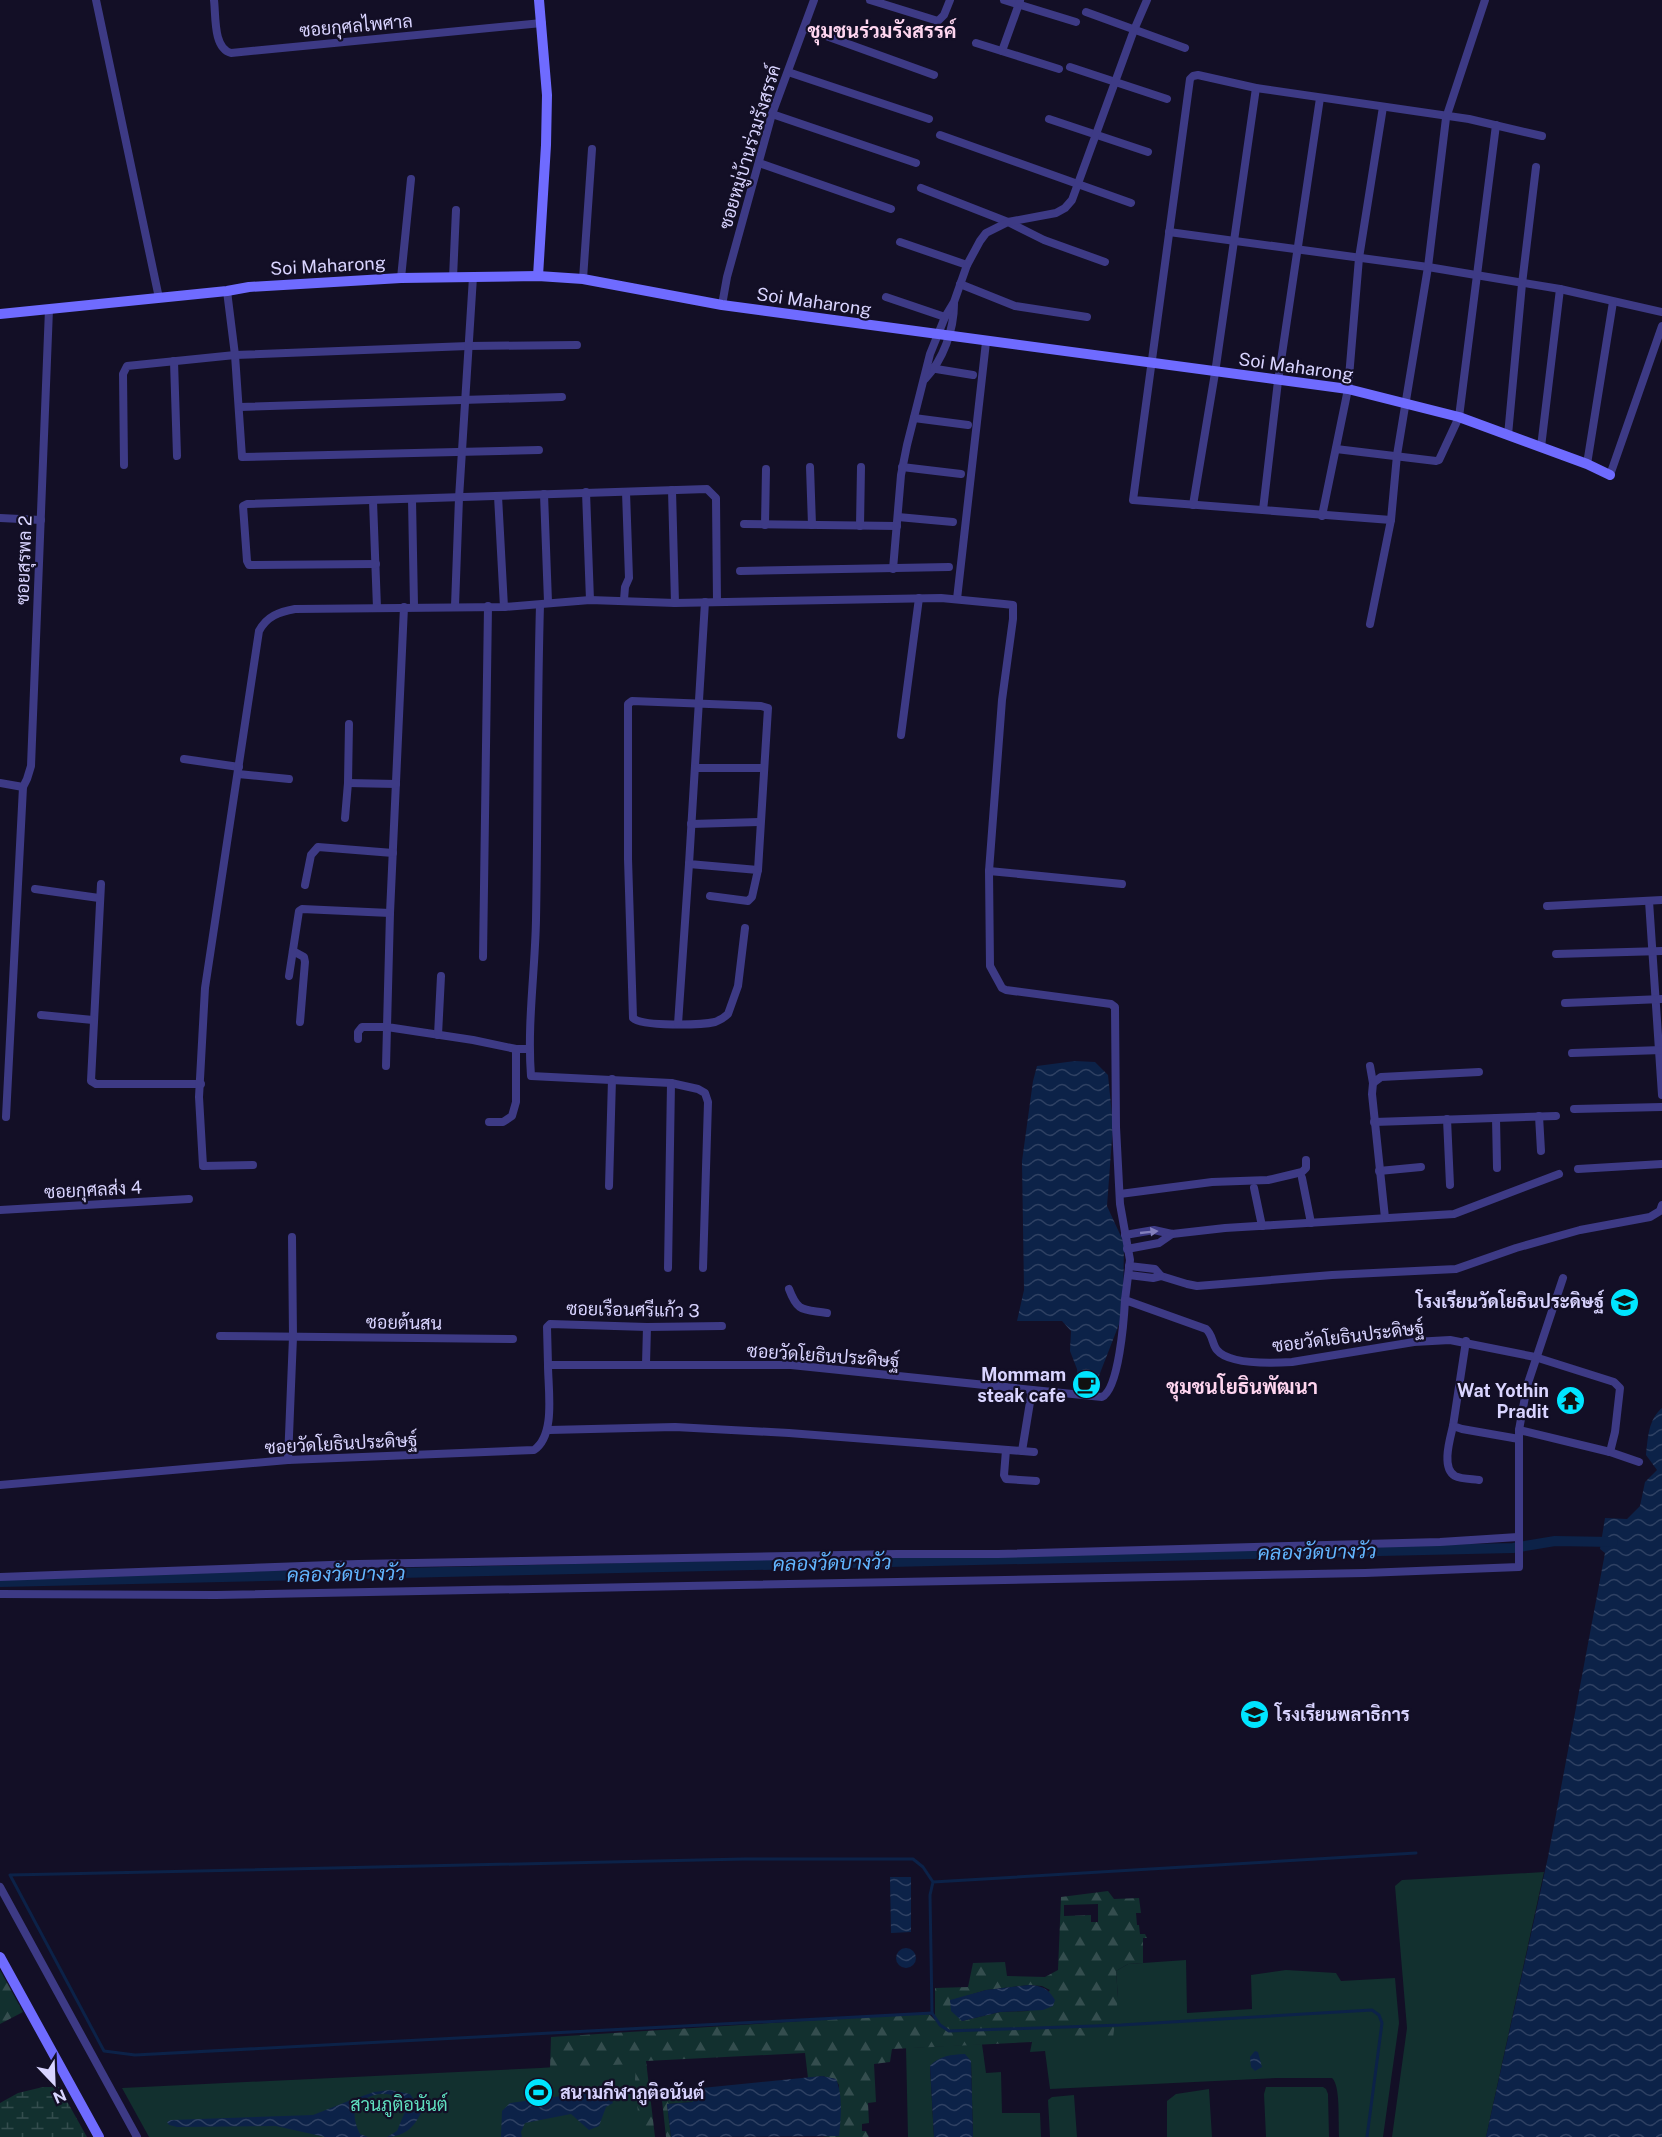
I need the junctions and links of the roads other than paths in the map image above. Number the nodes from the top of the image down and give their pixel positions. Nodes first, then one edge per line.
1 (96, 0) edge
2 (214, 0) edge
3 (539, 0) edge
4 (814, 0) edge
5 (870, 0) edge
6 (950, 0) edge
7 (1004, 0) edge
8 (1147, 0) edge
9 (1485, 0) edge
10 (1020, 2) edge
11 (1086, 12) dead end
12 (1076, 22) dead end
13 (542, 23) junction
14 (804, 28) junction
15 (1134, 30) junction
16 (976, 43) dead end
17 (1185, 48) dead end
18 (1002, 51) junction
19 (1070, 67) dead end
20 (1059, 69) dead end
21 (788, 72) junction
22 (934, 75) dead end
23 (1115, 82) junction
24 (1256, 88) junction
25 (1320, 98) junction
26 (1167, 99) dead end
27 (1383, 107) junction
28 (772, 114) junction
29 (1446, 117) junction
30 (929, 119) dead end
31 (1049, 119) dead end
32 (1496, 126) junction
33 (940, 135) dead end
34 (1095, 135) junction
35 (1542, 136) dead end
36 (592, 149) dead end
37 (1148, 152) dead end
38 (759, 163) junction
39 (916, 163) dead end
40 (1536, 167) dead end
41 (411, 179) dead end
42 (1079, 184) junction
43 (921, 188) dead end
44 (1131, 203) dead end
45 (891, 209) dead end
46 (456, 210) dead end
47 (1008, 222) junction
48 (1169, 231) junction
49 (1234, 240) junction
50 (900, 242) dead end
51 (1296, 249) junction
52 (1359, 258) junction
53 (1105, 262) dead end
54 (968, 265) junction
55 (1428, 267) junction
56 (538, 276) junction
57 (473, 277) junction
58 (1477, 277) junction
59 (401, 278) junction
60 (453, 278) junction
61 (583, 279) junction
62 (960, 284) junction
63 (1522, 284) junction
64 (1560, 289) junction
65 (227, 291) junction
66 (886, 297) dead end
67 (159, 298) junction
68 (954, 302) junction
69 (1613, 302) junction
70 (722, 305) junction
71 (49, 309) junction
72 (1662, 312) edge
73 (0, 314) edge
74 (945, 317) junction
75 (1087, 317) dead end
76 (1662, 326) edge
77 (942, 336) junction
78 (986, 342) junction
79 (577, 345) dead end
80 (468, 346) junction
81 (235, 355) junction
82 (174, 361) junction
83 (1151, 363) junction
84 (930, 368) junction
85 (1215, 373) junction
86 (973, 375) dead end
87 (1278, 381) junction
88 (1348, 389) junction
89 (562, 397) dead end
90 (465, 400) junction
91 (1406, 404) junction
92 (240, 407) junction
93 (1459, 417) junction
94 (914, 418) junction
95 (968, 425) dead end
96 (1508, 435) junction
97 (1541, 447) junction
98 (1336, 449) junction
99 (539, 450) dead end
100 (462, 452) junction
101 (1397, 455) junction
102 (177, 456) dead end
103 (1587, 464) junction
104 (124, 465) dead end
105 (810, 467) dead end
106 (861, 467) dead end
107 (902, 467) junction
108 (766, 469) dead end
109 (961, 474) dead end
110 (1610, 475) joint
111 (672, 490) junction
112 (586, 492) junction
113 (626, 492) junction
114 (544, 494) junction
115 (498, 496) junction
116 (459, 498) junction
117 (412, 499) junction
118 (373, 501) junction
119 (1193, 505) junction
120 (1263, 510) junction
121 (1322, 516) junction
122 (897, 517) junction
123 (0, 518) edge
124 (41, 520) junction
125 (1391, 520) junction
126 (953, 522) dead end
127 (744, 524) dead end
128 (765, 525) junction
129 (812, 525) junction
130 (860, 525) junction
131 (897, 526) junction
132 (376, 564) junction
133 (949, 567) dead end
134 (893, 569) junction
135 (740, 571) dead end
136 (919, 598) junction
137 (957, 599) junction
138 (590, 600) junction
139 (624, 600) junction
140 (705, 602) junction
141 (717, 602) junction
142 (544, 603) junction
143 (675, 603) junction
144 (414, 606) junction
145 (455, 606) junction
146 (488, 606) junction
147 (404, 607) junction
148 (504, 607) junction
149 (376, 608) junction
150 (1370, 624) dead end
151 (699, 703) junction
152 (349, 724) dead end
153 (901, 735) dead end
154 (184, 759) dead end
155 (694, 768) junction
156 (763, 768) junction
157 (238, 771) junction
158 (289, 779) dead end
159 (0, 783) edge
160 (348, 783) junction
161 (396, 784) junction
162 (23, 787) junction
163 (345, 818) dead end
164 (759, 822) junction
165 (691, 824) junction
166 (393, 853) junction
167 (688, 864) junction
168 (758, 870) junction
169 (989, 871) junction
170 (101, 884) dead end
171 (1122, 884) dead end
172 (305, 885) dead end
173 (35, 889) dead end
174 (710, 897) dead end
175 (99, 898) junction
176 (1662, 900) edge
177 (1649, 901) junction
178 (1547, 906) dead end
179 (390, 913) junction
180 (745, 928) dead end
181 (293, 951) junction
182 (1653, 951) junction
183 (1662, 951) edge
184 (1556, 954) dead end
185 (483, 957) dead end
186 (289, 976) dead end
187 (441, 976) dead end
188 (1659, 1000) edge
189 (1565, 1003) dead end
190 (41, 1015) dead end
191 (93, 1020) junction
192 (300, 1022) dead end
193 (678, 1024) junction
194 (387, 1027) junction
195 (438, 1035) junction
196 (358, 1039) dead end
197 (516, 1049) junction
198 (529, 1049) junction
199 (1661, 1050) edge
200 (1572, 1053) dead end
201 (386, 1066) dead end
202 (1370, 1066) dead end
203 (4, 1071) edge
204 (1479, 1072) dead end
205 (612, 1079) junction
206 (671, 1083) junction
207 (1373, 1083) junction
208 (201, 1084) junction
209 (1662, 1095) edge
210 (1662, 1107) edge
211 (1574, 1108) dead end
212 (1539, 1116) junction
213 (1556, 1116) dead end
214 (6, 1117) dead end
215 (1496, 1118) junction
216 (1447, 1119) junction
217 (489, 1122) dead end
218 (1374, 1122) junction
219 (1541, 1151) dead end
220 (1306, 1160) dead end
221 (1662, 1164) edge
222 (253, 1165) dead end
223 (1420, 1167) dead end
224 (1497, 1168) dead end
225 (1578, 1169) dead end
226 (1379, 1171) junction
227 (1559, 1174) dead end
228 (1302, 1178) dead end
229 (1450, 1185) dead end
230 (609, 1186) dead end
231 (1254, 1188) dead end
232 (1120, 1194) junction
233 (189, 1199) dead end
234 (0, 1210) edge
235 (1661, 1210) edge
236 (1385, 1218) junction
237 (1311, 1223) junction
238 (1262, 1226) junction
239 (1172, 1234) junction
240 (1125, 1235) junction
241 (292, 1237) dead end
242 (1127, 1249) junction
243 (1130, 1266) junction
244 (668, 1268) dead end
245 (703, 1268) dead end
246 (1129, 1275) junction
247 (1161, 1276) junction
248 (1563, 1278) dead end
249 (789, 1289) dead end
250 (1125, 1300) junction
251 (827, 1312) dead end
252 (722, 1326) dead end
253 (647, 1327) junction
254 (220, 1336) dead end
255 (293, 1336) junction
256 (513, 1339) dead end
257 (1466, 1341) junction
258 (1535, 1357) junction
259 (646, 1364) junction
260 (548, 1365) junction
261 (1032, 1390) junction
262 (1453, 1426) junction
263 (549, 1430) junction
264 (1519, 1434) junction
265 (1006, 1449) junction
266 (1022, 1451) junction
267 (1034, 1452) dead end
268 (1610, 1452) junction
269 (288, 1460) junction
270 (1639, 1462) dead end
271 (1479, 1480) dead end
272 (1036, 1482) dead end
273 (0, 1485) edge
274 (1518, 1541) junction
275 (0, 1577) edge
276 (0, 1594) edge
277 (0, 1887) edge
278 (0, 1957) edge
279 (99, 2137) edge
280 (137, 2137) edge

1 - 67 street
2 - 13 street, ซอยกุศลไพศาล
3 - 13 street
4 - 14 street, ซอยหมู่บ้านร่วมรังสรรค์
5 - 6 street
7 - 10 street
8 - 15 street
9 - 29 street
10 - 12 street
10 - 18 street
11 - 15 street
13 - 56 street
14 - 21 street, ซอยหมู่บ้านร่วมรังสรรค์
14 - 22 street
15 - 17 street
15 - 23 street
16 - 18 street
18 - 20 street
19 - 23 street
21 - 28 street, ซอยหมู่บ้านร่วมรังสรรค์
21 - 30 street
23 - 26 street
23 - 34 street
24 - 25 street
24 - 48 street
24 - 49 street
25 - 27 street
25 - 51 street
27 - 29 street
27 - 52 street
28 - 38 street, ซอยหมู่บ้านร่วมรังสรรค์
28 - 39 street
29 - 32 street
29 - 55 street
31 - 34 street
32 - 35 street
32 - 58 street
33 - 42 street
34 - 37 street
34 - 42 street
36 - 61 street
38 - 45 street
38 - 70 street, ซอยหมู่บ้านร่วมรังสรรค์
40 - 63 street
41 - 59 street
42 - 44 street
42 - 47 street
43 - 47 street
46 - 60 street
47 - 53 street
47 - 54 street
48 - 49 street
48 - 83 street
49 - 51 street
49 - 85 street
50 - 54 street
51 - 52 street
51 - 87 street
52 - 55 street
52 - 88 street
54 - 62 street
55 - 58 street
55 - 91 street
56 - 57 street, Soi Maharong
56 - 61 street, Soi Maharong
57 - 60 street, Soi Maharong
57 - 80 street
58 - 63 street
58 - 93 street
59 - 60 street, Soi Maharong
59 - 65 street, Soi Maharong
61 - 70 street, Soi Maharong
62 - 68 street
62 - 75 street
63 - 64 street
63 - 96 street
64 - 69 street
64 - 97 street
65 - 67 street, Soi Maharong
65 - 81 street
66 - 74 street
67 - 71 street, Soi Maharong
68 - 74 street
68 - 77 street
69 - 72 street
69 - 103 street
70 - 77 street, Soi Maharong
71 - 73 street, Soi Maharong
71 - 124 street, ซอยสุรพล 2
74 - 77 street
76 - 110 street
77 - 78 street, Soi Maharong
77 - 84 street
78 - 83 street, Soi Maharong
78 - 137 street
79 - 80 street
80 - 81 street
80 - 90 street
81 - 82 street
81 - 92 street
82 - 102 street
82 - 104 street
83 - 85 street, Soi Maharong
83 - 119 street
84 - 86 street
84 - 94 street
85 - 87 street, Soi Maharong
85 - 119 street
87 - 88 street, Soi Maharong
87 - 120 street
88 - 91 street, Soi Maharong
88 - 98 street
89 - 90 street
90 - 92 street
90 - 100 street
91 - 93 street, Soi Maharong
91 - 101 street
92 - 100 street
93 - 96 street, Soi Maharong
93 - 101 street
94 - 95 street
94 - 107 street
96 - 97 street, Soi Maharong
97 - 103 street, Soi Maharong
98 - 101 street
98 - 121 street
99 - 100 street
100 - 116 street
101 - 125 street
103 - 110 street, Soi Maharong
105 - 129 street
106 - 130 street
107 - 109 street
107 - 122 street
108 - 128 street
111 - 113 street
111 - 141 street
111 - 143 street
112 - 113 street
112 - 114 street
112 - 138 street
113 - 139 street
114 - 115 street
114 - 142 street
115 - 116 street
115 - 148 street
116 - 117 street
116 - 145 street
117 - 118 street
117 - 144 street
118 - 132 street
118 - 132 street
119 - 120 street
120 - 121 street
121 - 125 street
122 - 126 street
122 - 131 street
123 - 124 street
124 - 162 street, ซอยสุรพล 2
125 - 150 street
127 - 128 street
128 - 129 street
129 - 130 street
130 - 131 street
131 - 134 street
132 - 149 street
133 - 134 street
134 - 135 street
136 - 137 street
136 - 141 street
136 - 153 street
137 - 169 street
138 - 139 street
138 - 142 street
139 - 143 street
140 - 141 street
140 - 143 street
140 - 151 street
142 - 148 street
142 - 198 street
144 - 145 street
144 - 147 street
145 - 146 street
146 - 148 street
146 - 185 street
147 - 149 street
147 - 161 street
149 - 157 street
151 - 155 street
151 - 156 street
151 - 193 street
152 - 160 street
154 - 157 street
155 - 156 street
155 - 165 street
156 - 164 street
157 - 158 street
157 - 208 street
159 - 162 street
160 - 161 street
160 - 163 street
161 - 166 street
162 - 203 street, ซอยสุรพล 2
164 - 165 street
164 - 168 street
165 - 167 street
166 - 172 street
166 - 179 street
167 - 168 street
167 - 193 street
168 - 174 street
169 - 171 street
169 - 232 street
170 - 175 street
173 - 175 street
175 - 191 street
176 - 177 street
177 - 178 street
177 - 182 street
179 - 181 street
179 - 194 street
180 - 193 street
181 - 186 street
181 - 192 street
182 - 183 street
182 - 184 street
182 - 188 street
187 - 195 street
188 - 189 street
188 - 199 street
190 - 191 street
191 - 208 street
194 - 195 street
194 - 196 street
194 - 201 street
195 - 197 street
197 - 198 street
197 - 217 street
198 - 205 street
199 - 200 street
199 - 209 street
202 - 207 street
203 - 214 street, ซอยสุรพล 2
204 - 207 street
205 - 206 street
205 - 230 street
206 - 244 street
206 - 245 street
207 - 218 street
208 - 222 street
210 - 211 street
212 - 213 street
212 - 215 street
212 - 219 street
215 - 216 street
215 - 224 street
216 - 218 street
216 - 229 street
218 - 226 street
220 - 232 street
221 - 225 street
223 - 226 street
226 - 236 street
227 - 236 street
228 - 237 street
231 - 238 street
232 - 240 street
233 - 234 street, ซอยกุศลส่ง 4
235 - 247 street
236 - 237 street
237 - 238 street
238 - 239 street
240 -> 239 street
239 - 242 street
240 - 242 street
241 - 255 street
242 - 243 street
243 - 246 street
243 - 247 street
246 - 247 street
246 - 250 street
248 - 258 street
249 - 251 street
250 - 257 street, ซอยวัดโยธินประดิษฐ์
250 - 261 street, ซอยวัดโยธินประดิษฐ์
252 - 253 street, ซอยเรือนศรีแก้ว 3
253 - 259 street
253 - 260 street, ซอยเรือนศรีแก้ว 3
254 - 255 street, ซอยต้นสน
255 - 256 street, ซอยต้นสน
255 - 269 street
257 - 258 street, ซอยวัดโยธินประดิษฐ์
257 - 262 street
258 - 264 street
258 - 268 street, ซอยวัดโยธินประดิษฐ์
259 - 260 street, ซอยวัดโยธินประดิษฐ์
259 - 261 street, ซอยวัดโยธินประดิษฐ์
260 - 263 street
261 - 266 street
262 - 264 street
262 - 271 street
263 - 265 street
263 - 269 street, ซอยวัดโยธินประดิษฐ์
264 - 268 street
264 - 274 street
265 - 266 street
265 - 272 street
266 - 267 street
268 - 270 street
269 - 273 street, ซอยวัดโยธินประดิษฐ์
274 - 275 street
274 - 276 street
277 - 280 street
278 - 279 street

